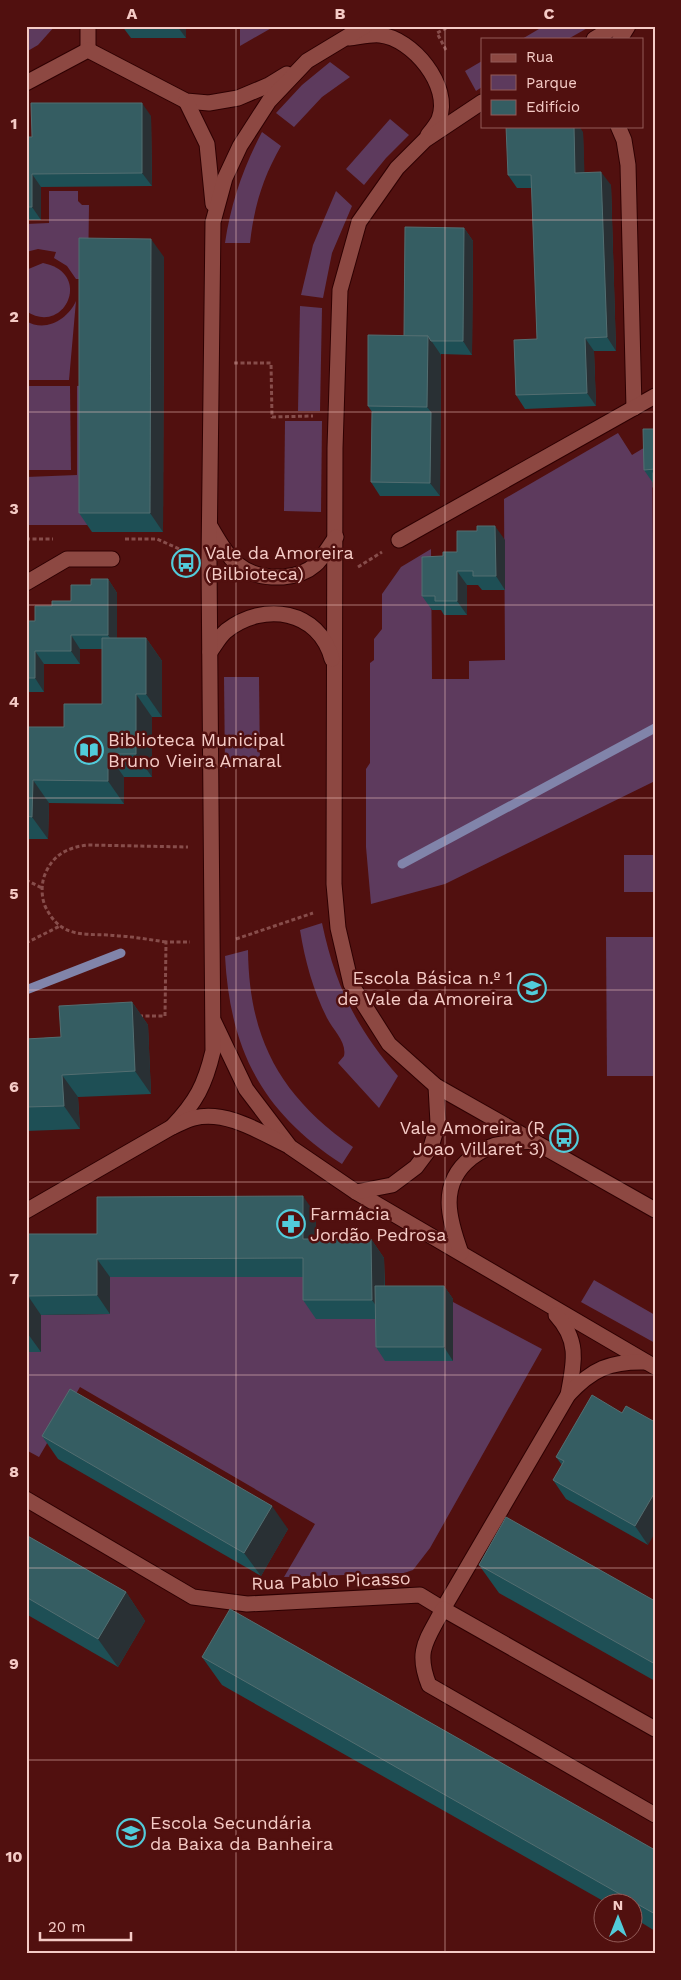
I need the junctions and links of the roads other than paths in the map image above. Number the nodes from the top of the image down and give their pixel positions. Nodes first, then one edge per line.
1 (88, 26) edge
2 (365, 26) edge
3 (616, 26) edge
4 (628, 26) edge
5 (344, 38) junction
6 (596, 38) edge
7 (621, 38) edge
8 (88, 50) junction
9 (307, 61) junction
10 (26, 83) edge
11 (186, 101) junction
12 (481, 103) edge
13 (619, 128) edge
14 (425, 140) junction
15 (213, 222) junction
16 (655, 396) edge
17 (634, 408) junction
18 (209, 524) junction
19 (336, 537) junction
20 (399, 540) road end
21 (112, 559) dead end
22 (26, 583) edge
23 (210, 652) junction
24 (336, 673) junction
25 (212, 1018) junction
26 (436, 1086) junction
27 (172, 1127) junction
28 (533, 1141) junction
29 (290, 1147) junction
30 (356, 1192) junction
31 (26, 1210) edge
32 (655, 1210) edge
33 (461, 1254) junction
34 (546, 1304) junction
35 (650, 1364) edge
36 (568, 1395) junction
37 (26, 1499) edge
38 (443, 1609) junction
39 (655, 1729) edge
40 (655, 1816) edge

1 - 8 street
2 - 5 street
3 - 6 street
4 - 7 street
5 - 9 street
5 - 14 street
8 - 10 street
8 - 11 street
9 - 11 street
9 - 15 street
11 - 15 street
12 - 14 street
13 - 17 street
14 - 19 street
15 - 18 street
16 - 17 street
17 - 20 street
18 - 19 street
18 - 23 street
19 - 24 street
21 - 22 street
23 - 24 street
23 - 25 street
24 - 26 street
25 - 27 street
25 - 29 street
26 - 28 street
26 - 30 street
27 - 29 street
27 - 31 street
28 - 32 street
28 - 33 street
29 - 30 street
30 - 33 street
33 - 34 street
34 - 35 street
34 - 36 street
35 - 36 street
36 - 38 street
37 - 38 street, Rua Pablo Picasso
38 - 39 street, Rua Pablo Picasso
38 - 40 street

